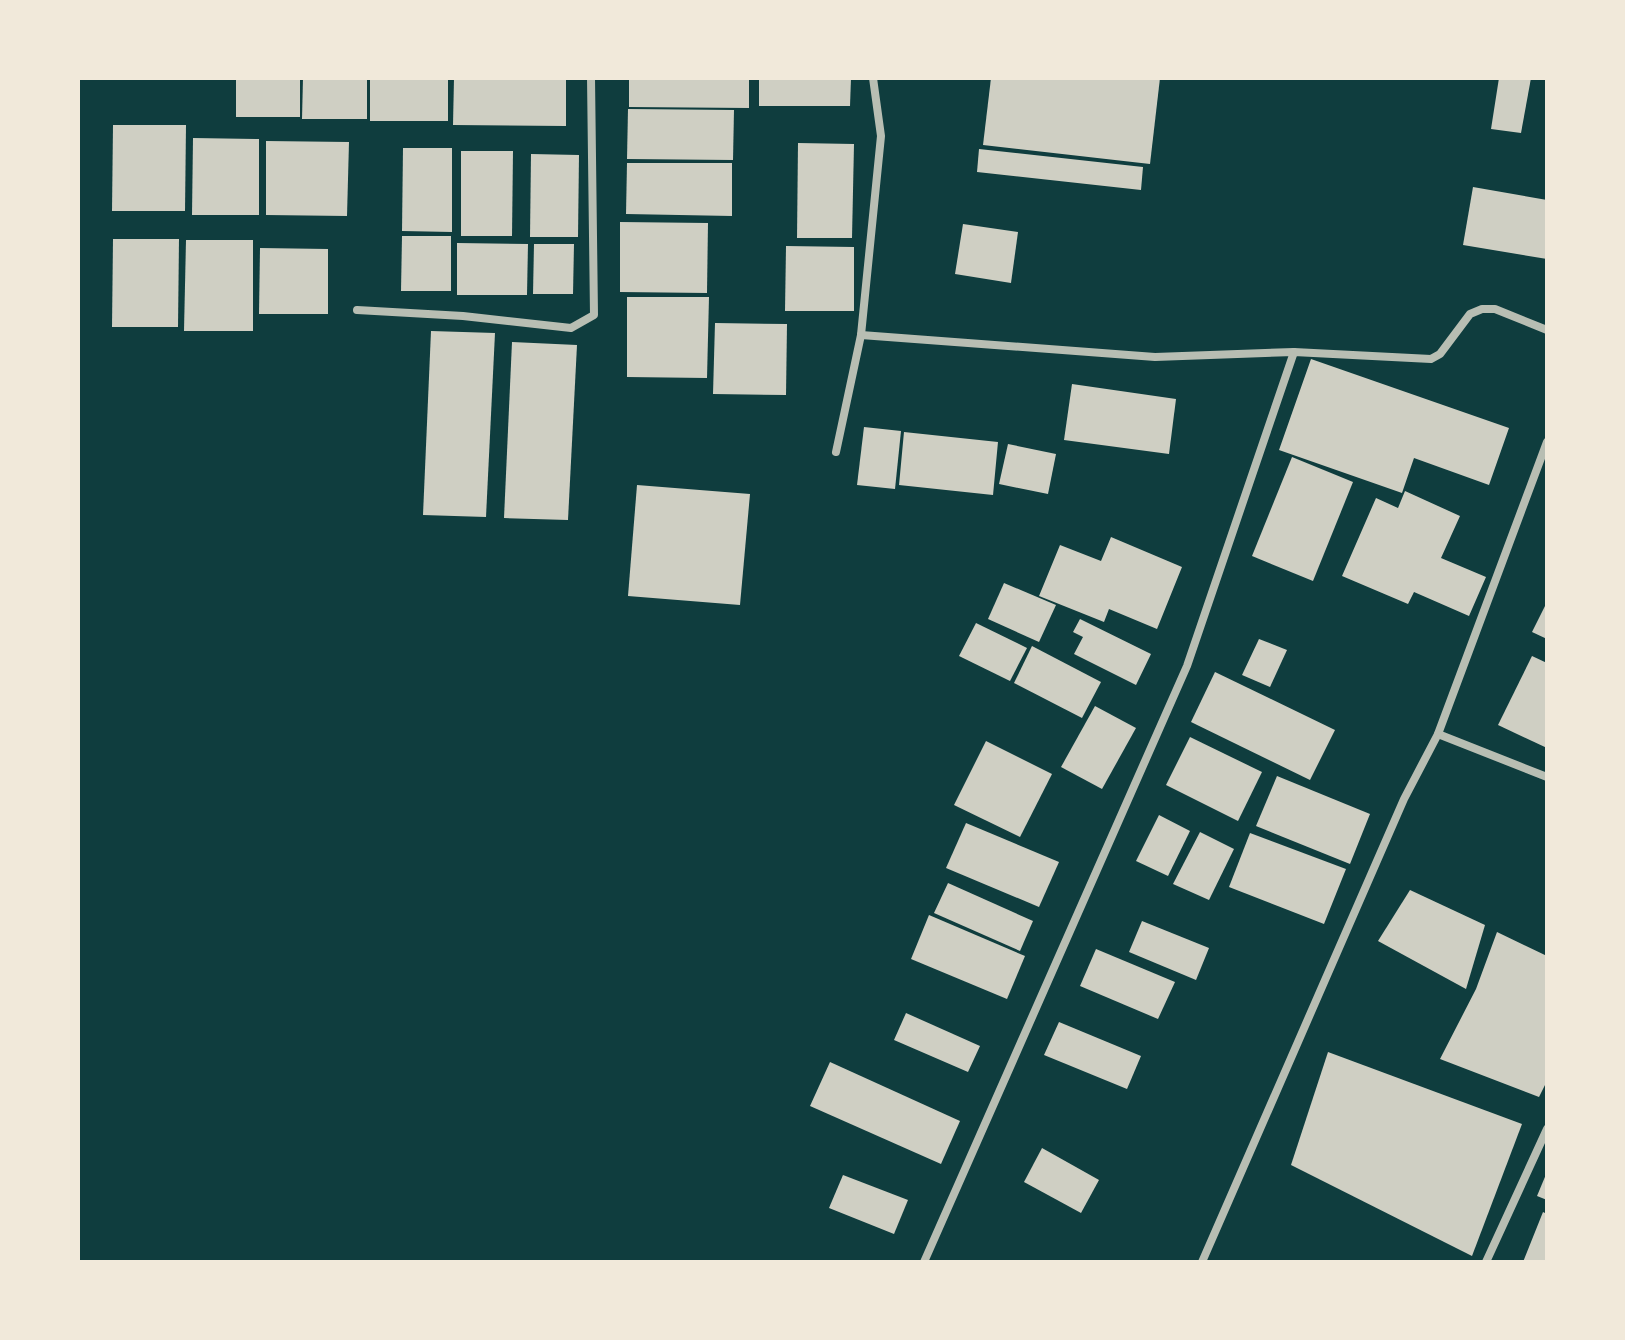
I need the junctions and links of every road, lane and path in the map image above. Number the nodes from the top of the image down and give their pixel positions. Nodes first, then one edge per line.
1 (591, 78) edge
2 (873, 78) edge
3 (357, 310) dead end
4 (1547, 330) edge
5 (861, 335) junction
6 (1294, 352) junction
7 (1547, 442) edge
8 (836, 452) dead end
9 (1438, 734) junction
10 (1547, 777) edge
11 (1547, 1129) edge
12 (924, 1262) edge
13 (1202, 1262) edge
14 (1486, 1262) edge

1 - 3 street
2 - 5 street
4 - 6 street
5 - 6 street
5 - 8 street
6 - 12 street
7 - 9 street
9 - 10 street
9 - 13 street
11 - 14 street

